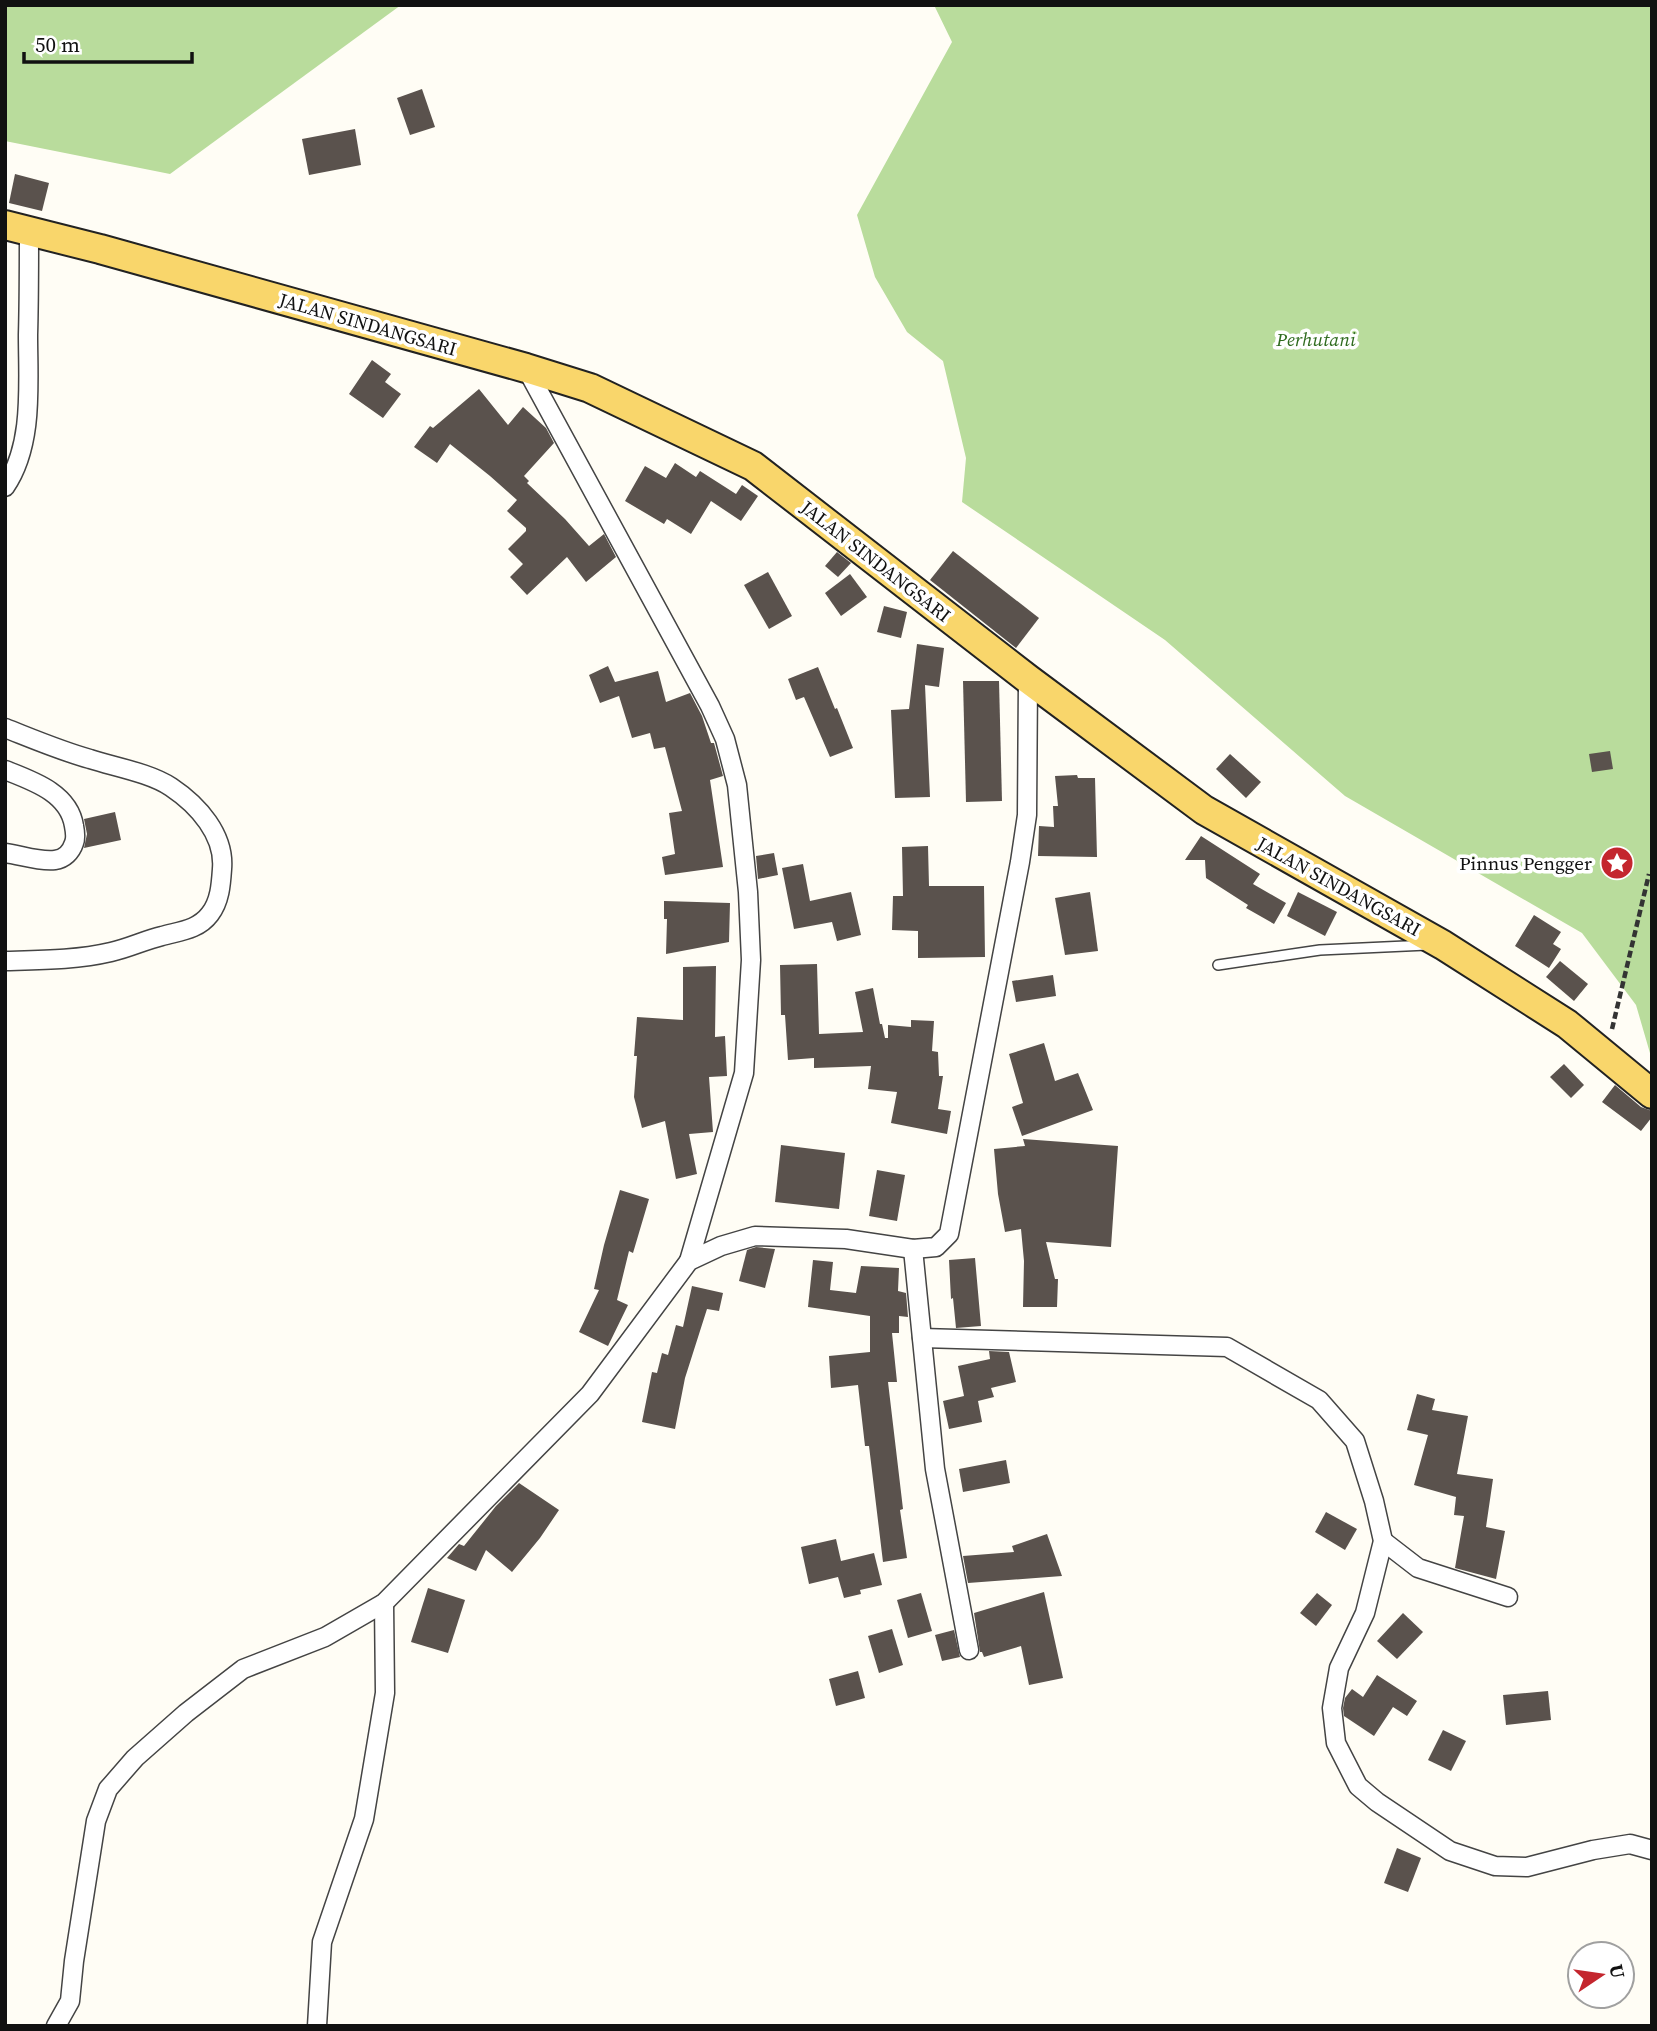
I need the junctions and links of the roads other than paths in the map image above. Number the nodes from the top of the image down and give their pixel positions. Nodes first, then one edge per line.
1 (17, 229) edge
2 (526, 368) junction
3 (5, 486) edge
4 (1028, 679) junction
5 (5, 728) edge
6 (5, 770) edge
7 (5, 853) edge
8 (1443, 944) junction
9 (5, 961) edge
10 (1218, 965) dead end
11 (1652, 1094) edge
12 (913, 1249) junction
13 (689, 1261) junction
14 (922, 1338) junction
15 (1383, 1541) junction
16 (1508, 1597) dead end
17 (384, 1603) junction
18 (969, 1650) dead end
19 (1652, 1850) edge
20 (55, 2026) edge
21 (317, 2026) edge

1 - 2 main road, JALAN SINDANGSARI
1 - 3 street
2 - 4 main road, JALAN SINDANGSARI
2 - 13 street
4 - 8 main road, JALAN SINDANGSARI
4 - 12 street
5 - 9 street
6 - 7 street
8 - 10 lane
8 - 11 main road, JALAN SINDANGSARI
12 - 13 street
12 - 14 street
13 - 17 street
14 - 15 street
14 - 18 street
15 - 16 street
15 - 19 street
17 - 20 street
17 - 21 street

